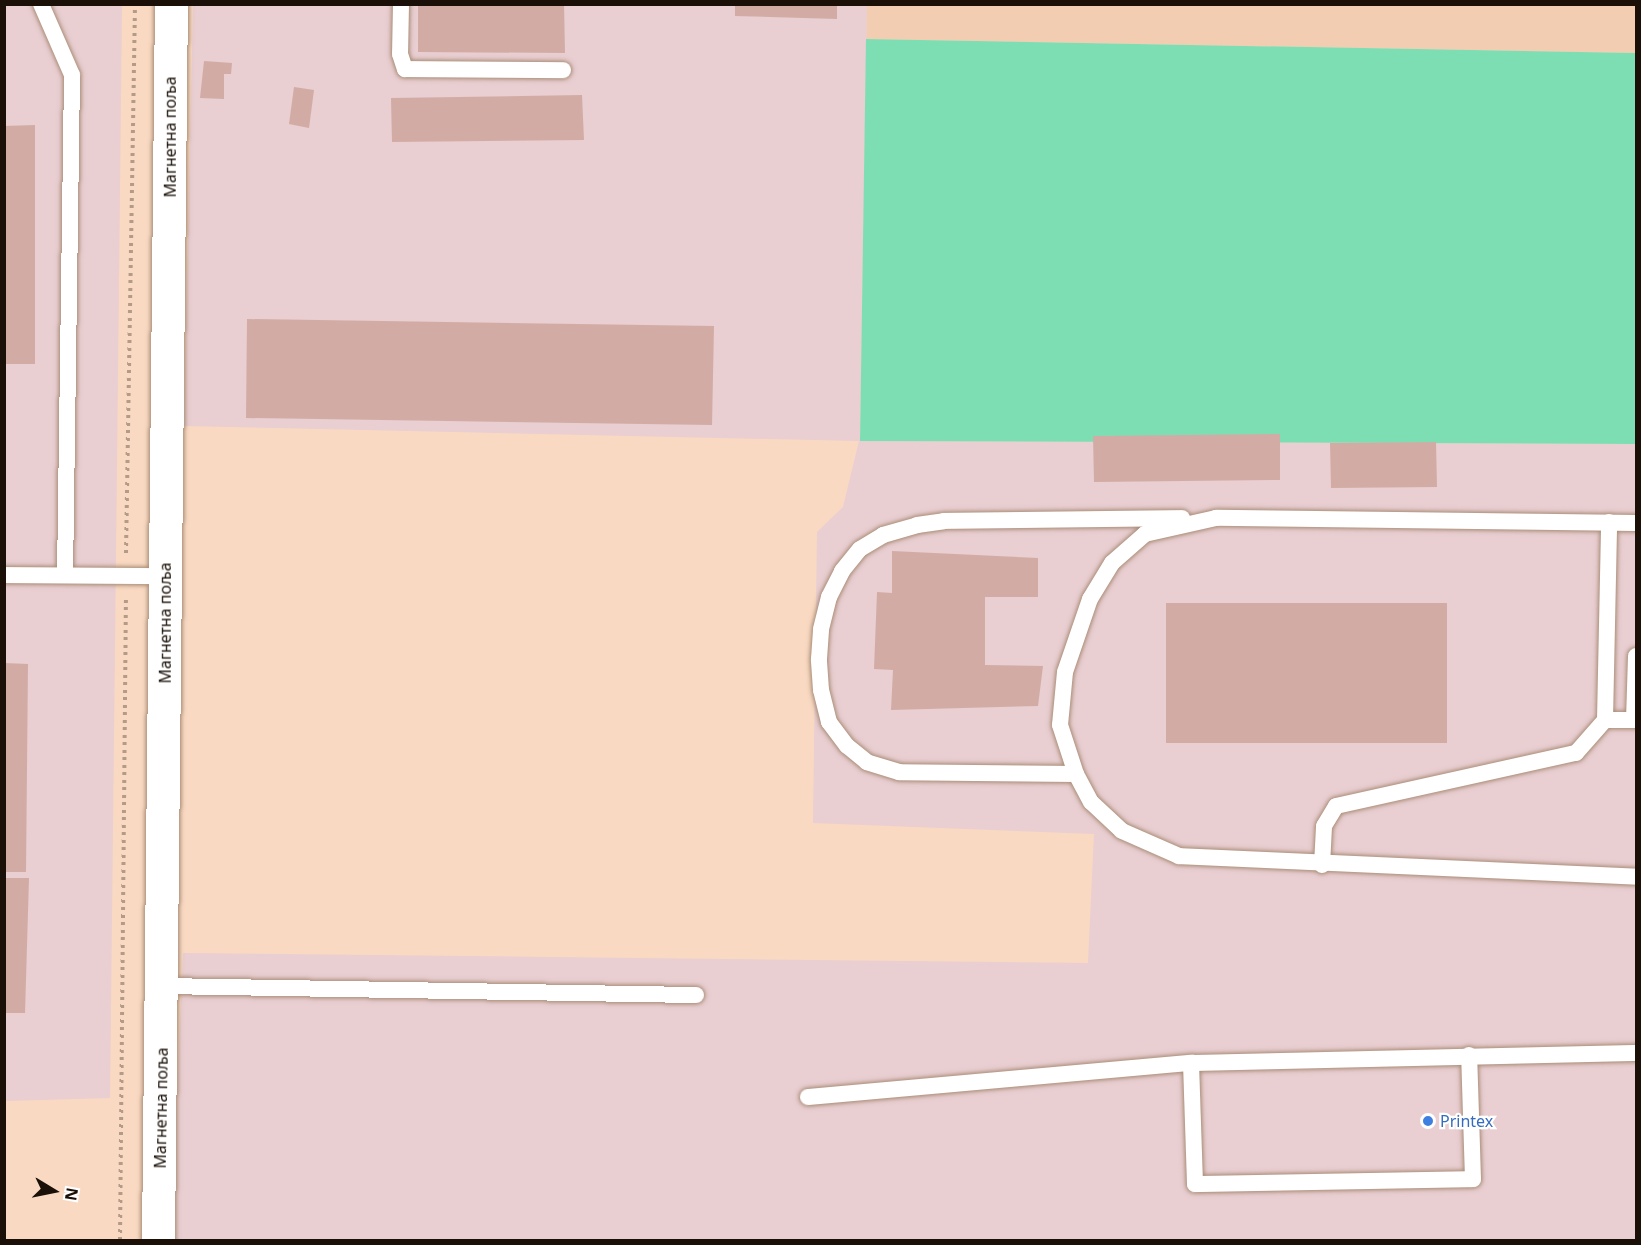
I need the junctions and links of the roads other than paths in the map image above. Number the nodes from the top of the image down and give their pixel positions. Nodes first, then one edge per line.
1 (41, 4) edge
2 (171, 4) edge
3 (401, 4) edge
4 (563, 70) dead end
5 (1216, 518) junction
6 (1609, 522) junction
7 (1636, 523) edge
8 (65, 574) junction
9 (4, 575) edge
10 (166, 576) junction
11 (1636, 656) edge
12 (1605, 720) junction
13 (1635, 720) edge
14 (1076, 774) junction
15 (1322, 864) junction
16 (1636, 877) edge
17 (162, 986) junction
18 (696, 995) dead end
19 (1636, 1053) edge
20 (1469, 1055) junction
21 (1191, 1063) junction
22 (808, 1097) dead end
23 (159, 1240) edge

1 - 8 lane
2 - 10 street, Магнетна поља
3 - 4 lane
5 - 6 lane
5 - 14 lane
5 - 14 lane
6 - 7 lane
6 - 12 lane
8 - 9 lane
8 - 10 lane
10 - 17 street, Магнетна поља
11 - 13 lane
12 - 13 lane
12 - 15 lane
14 - 15 lane
15 - 16 lane
17 - 18 lane
17 - 23 street, Магнетна поља
19 - 20 lane
20 - 21 lane
20 - 21 lane
21 - 22 lane

